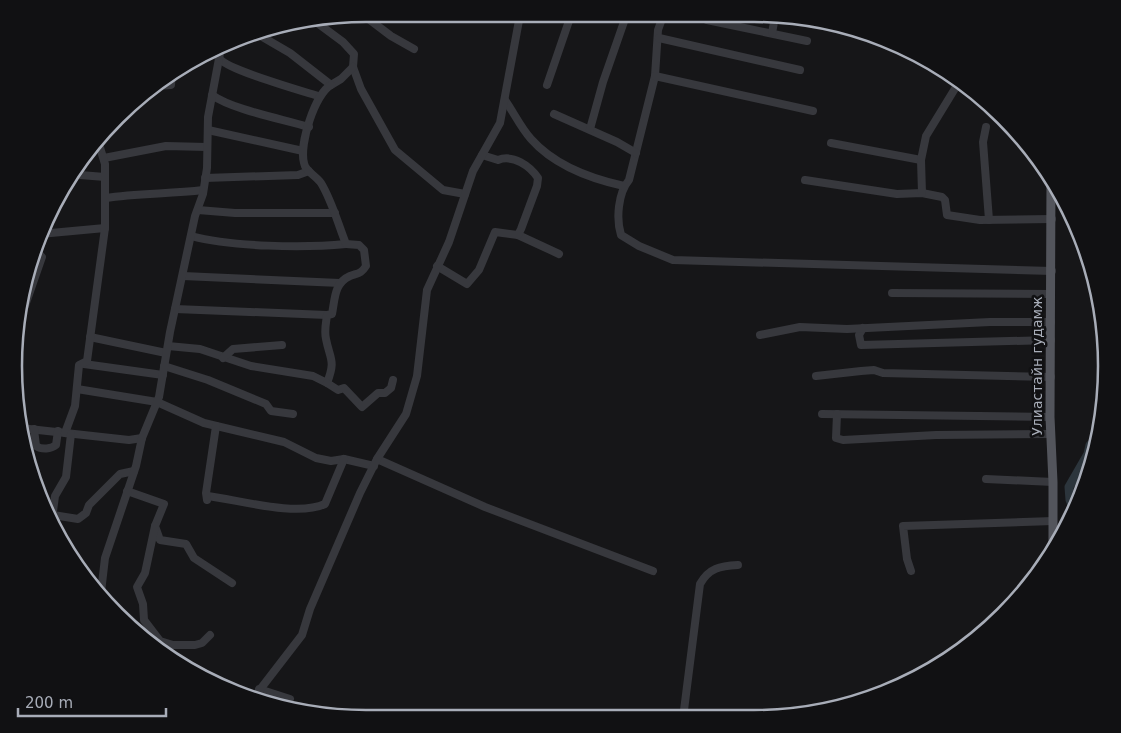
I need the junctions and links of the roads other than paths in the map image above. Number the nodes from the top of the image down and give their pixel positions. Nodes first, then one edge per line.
1 (373, 22) edge
2 (519, 22) edge
3 (569, 22) edge
4 (624, 22) edge
5 (661, 22) edge
6 (717, 22) edge
7 (775, 23) edge
8 (320, 25) edge
9 (772, 33) junction
10 (265, 38) edge
11 (659, 38) junction
12 (807, 41) dead end
13 (414, 49) dead end
14 (219, 58) joint
15 (353, 66) junction
16 (800, 70) dead end
17 (655, 76) junction
18 (331, 85) junction
19 (547, 85) dead end
20 (955, 87) edge
21 (212, 95) junction
22 (318, 96) junction
23 (505, 100) junction
24 (813, 111) dead end
25 (554, 114) dead end
26 (309, 126) junction
27 (986, 127) dead end
28 (590, 129) junction
29 (208, 130) junction
30 (831, 143) dead end
31 (207, 147) junction
32 (101, 149) edge
33 (303, 151) junction
34 (636, 153) junction
35 (482, 155) junction
36 (104, 158) junction
37 (921, 160) junction
38 (309, 171) junction
39 (92, 174) junction
40 (80, 175) edge
41 (105, 176) junction
42 (205, 178) junction
43 (805, 180) dead end
44 (624, 186) junction
45 (203, 190) junction
46 (922, 193) junction
47 (465, 194) junction
48 (1051, 194) edge
49 (105, 195) junction
50 (198, 210) junction
51 (335, 213) junction
52 (1052, 219) junction
53 (989, 220) junction
54 (105, 228) junction
55 (50, 233) edge
56 (518, 235) junction
57 (191, 236) junction
58 (346, 244) junction
59 (559, 254) dead end
60 (41, 256) edge
61 (437, 266) junction
62 (1052, 270) junction
63 (183, 276) junction
64 (33, 283) edge
65 (340, 283) junction
66 (892, 293) dead end
67 (1051, 294) junction
68 (175, 309) junction
69 (327, 314) junction
70 (1051, 322) junction
71 (863, 328) junction
72 (760, 335) dead end
73 (90, 337) junction
74 (1051, 340) junction
75 (282, 345) dead end
76 (167, 350) junction
77 (224, 358) junction
78 (84, 364) junction
79 (164, 366) junction
80 (163, 375) junction
81 (816, 376) dead end
82 (1051, 377) junction
83 (393, 380) dead end
84 (328, 383) junction
85 (77, 389) junction
86 (157, 402) junction
87 (293, 414) dead end
88 (822, 414) dead end
89 (837, 414) junction
90 (1050, 416) junction
91 (216, 426) junction
92 (28, 429) edge
93 (34, 429) junction
94 (64, 433) junction
95 (1050, 434) junction
96 (142, 438) junction
97 (344, 460) junction
98 (376, 463) junction
99 (134, 471) junction
100 (986, 480) dead end
101 (1053, 482) junction
102 (127, 491) junction
103 (54, 509) edge
104 (57, 517) edge
105 (1053, 521) junction
106 (155, 526) junction
107 (1053, 536) edge
108 (738, 565) dead end
109 (653, 571) dead end
110 (911, 572) dead end
111 (232, 583) dead end
112 (102, 585) edge
113 (210, 635) dead end
114 (257, 693) edge
115 (262, 694) edge
116 (290, 700) dead end
117 (684, 710) edge

1 - 13 street
2 - 23 street
3 - 19 street
4 - 28 street
5 - 11 street
6 - 9 street
7 - 9 street
8 - 15 street
9 - 12 street
10 - 18 street
11 - 16 street
11 - 17 street
14 - 21 street
14 - 22 street
15 - 18 street
15 - 47 street
17 - 24 street
17 - 34 street
18 - 22 street
20 - 37 street
21 - 26 street
21 - 29 street
22 - 26 street
23 - 35 street
23 - 44 street
25 - 28 street
26 - 33 street
27 - 53 street
28 - 34 street
29 - 31 street
29 - 33 street
30 - 37 street
31 - 36 street
31 - 42 street
32 - 36 street
33 - 38 street
34 - 44 street
35 - 47 street
35 - 56 street
36 - 41 street
37 - 46 street
38 - 42 street
38 - 51 street
39 - 40 street
39 - 41 street
39 - 49 street
41 - 49 street
42 - 45 street
43 - 46 street
44 - 62 street
45 - 49 street
45 - 50 street
46 - 53 street
47 - 61 street
48 - 52 main road, Улиастайн гудамж
49 - 54 street
50 - 51 street
50 - 57 street
51 - 58 street
52 - 53 street
52 - 62 main road, Улиастайн гудамж
54 - 55 street
54 - 73 street
56 - 59 street
56 - 61 street
57 - 58 street
57 - 63 street
58 - 65 street
60 - 64 street
61 - 98 street
62 - 67 main road, Улиастайн гудамж
63 - 65 street
63 - 68 street
65 - 69 street
66 - 67 street
67 - 70 main road, Улиастайн гудамж
68 - 69 street
68 - 76 street
69 - 84 street
70 - 71 street
70 - 74 main road, Улиастайн гудамж
71 - 72 street
71 - 74 street
73 - 76 street
73 - 78 street
74 - 82 main road, Улиастайн гудамж
75 - 77 street
76 - 77 street
76 - 79 street
77 - 84 street
78 - 80 street
78 - 85 street
79 - 80 street
79 - 87 street
80 - 86 street
81 - 82 street
82 - 90 main road, Улиастайн гудамж
83 - 84 street
85 - 86 street
85 - 94 street
86 - 91 street
86 - 96 street
88 - 89 street
89 - 90 street
89 - 95 street
90 - 95 main road, Улиастайн гудамж
91 - 97 street
91 - 97 street
92 - 93 street
93 - 94 street
93 - 94 street
94 - 96 street
94 - 103 street
95 - 101 main road, Улиастайн гудамж
96 - 99 street
97 - 98 street
98 - 109 street
98 - 114 street
99 - 102 street
99 - 104 street
100 - 101 street
101 - 105 main road, Улиастайн гудамж
102 - 106 street
102 - 112 street
105 - 107 main road, Улиастайн гудамж
105 - 110 street
106 - 111 street
106 - 113 street
108 - 117 street
115 - 116 street

